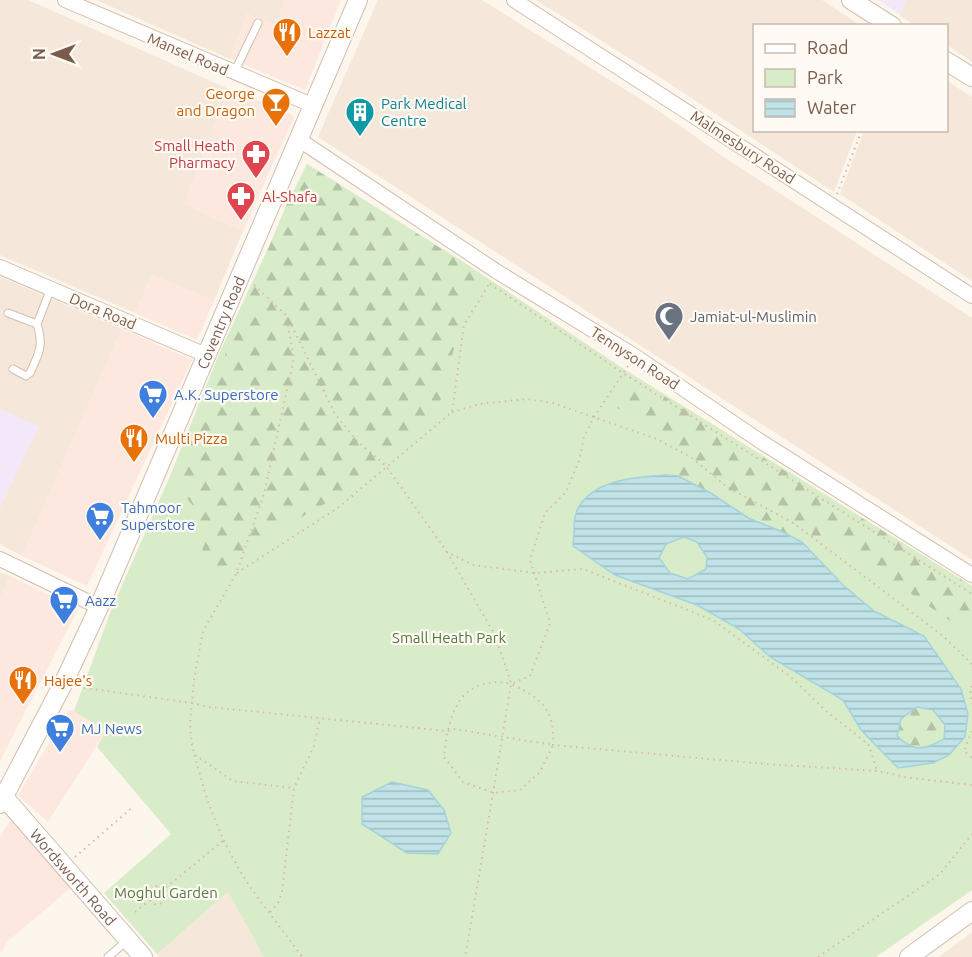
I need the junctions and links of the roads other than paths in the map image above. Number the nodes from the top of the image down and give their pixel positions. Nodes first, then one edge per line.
1 (65, 0) edge
2 (358, 0) edge
3 (514, 0) edge
4 (851, 0) edge
5 (258, 23) dead end
6 (889, 24) edge
7 (948, 62) edge
8 (234, 73) junction
9 (972, 77) edge
10 (312, 105) junction
11 (298, 139) junction
12 (0, 267) edge
13 (51, 288) junction
14 (972, 296) edge
15 (8, 313) dead end
16 (37, 324) junction
17 (206, 355) junction
18 (12, 369) dead end
19 (0, 559) edge
20 (972, 575) edge
21 (99, 607) junction
22 (1, 799) edge
23 (972, 911) edge
24 (128, 940) junction
25 (108, 957) edge
26 (143, 957) edge
27 (909, 957) edge

1 - 8 street, Mansel Road
2 - 10 street, Coventry Road
3 - 14 street, Malmesbury Road
4 - 6 street
5 - 8 lane
7 - 9 street
8 - 10 street, Mansel Road
10 - 11 street, Coventry Road
11 - 17 street, Coventry Road
11 - 20 street, Tennyson Road
12 - 13 street, Dora Road
13 - 16 lane
13 - 17 street, Dora Road
15 - 16 lane
16 - 18 lane
17 - 21 street, Coventry Road
19 - 21 street
21 - 22 street, Coventry Road
22 - 24 street, Wordsworth Road
23 - 27 street
24 - 25 lane
24 - 26 street, Wordsworth Road

